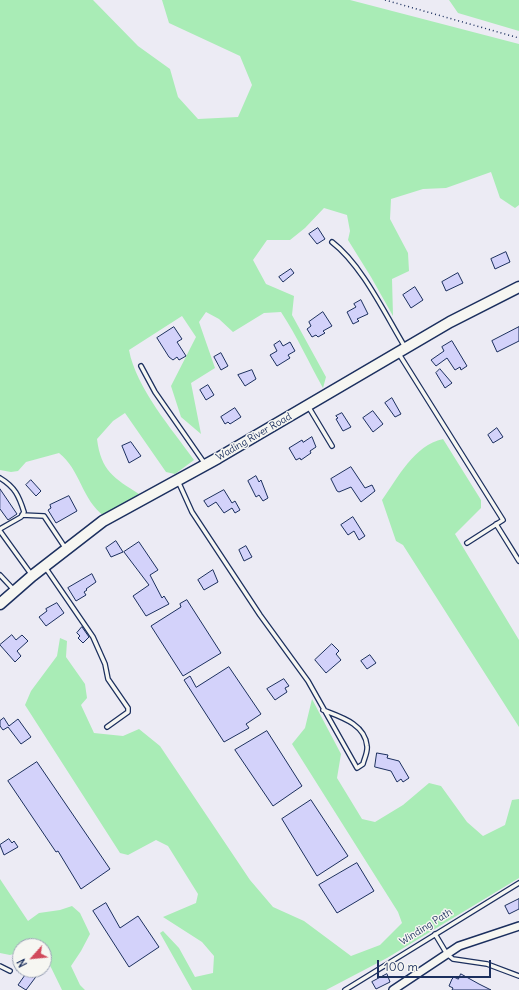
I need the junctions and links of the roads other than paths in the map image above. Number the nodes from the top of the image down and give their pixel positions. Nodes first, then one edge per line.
1 (332, 242) dead end
2 (519, 287) edge
3 (403, 351) junction
4 (140, 366) dead end
5 (308, 406) junction
6 (332, 446) dead end
7 (206, 465) junction
8 (0, 478) edge
9 (177, 480) junction
10 (22, 515) junction
11 (496, 524) junction
12 (0, 530) edge
13 (467, 543) dead end
14 (66, 549) junction
15 (519, 560) edge
16 (45, 566) junction
17 (0, 575) edge
18 (32, 576) junction
19 (15, 591) junction
20 (0, 604) edge
21 (323, 710) junction
22 (107, 727) dead end
23 (519, 882) edge
24 (519, 926) edge
25 (435, 934) junction
26 (447, 954) junction
27 (0, 966) edge
28 (10, 971) dead end
29 (519, 976) edge
30 (345, 990) edge
31 (393, 990) edge

1 - 3 lane
2 - 3 main road, Wading River Road
3 - 5 main road, Wading River Road
3 - 11 lane
4 - 7 lane
5 - 6 lane
5 - 7 main road, Wading River Road
7 - 9 main road, Wading River Road
8 - 10 lane
9 - 14 main road, Wading River Road
9 - 21 lane
10 - 12 lane
10 - 14 lane
11 - 13 lane
11 - 15 lane
12 - 18 lane
14 - 16 main road, Wading River Road
16 - 18 main road, Wading River Road
16 - 22 lane
17 - 19 lane
18 - 19 main road, Wading River Road
19 - 20 main road, Wading River Road
21 - 21 lane
23 - 25 lane, Winding Path
24 - 26 street
25 - 26 lane
25 - 30 lane, Winding Path
26 - 29 lane
26 - 31 street
27 - 28 lane

